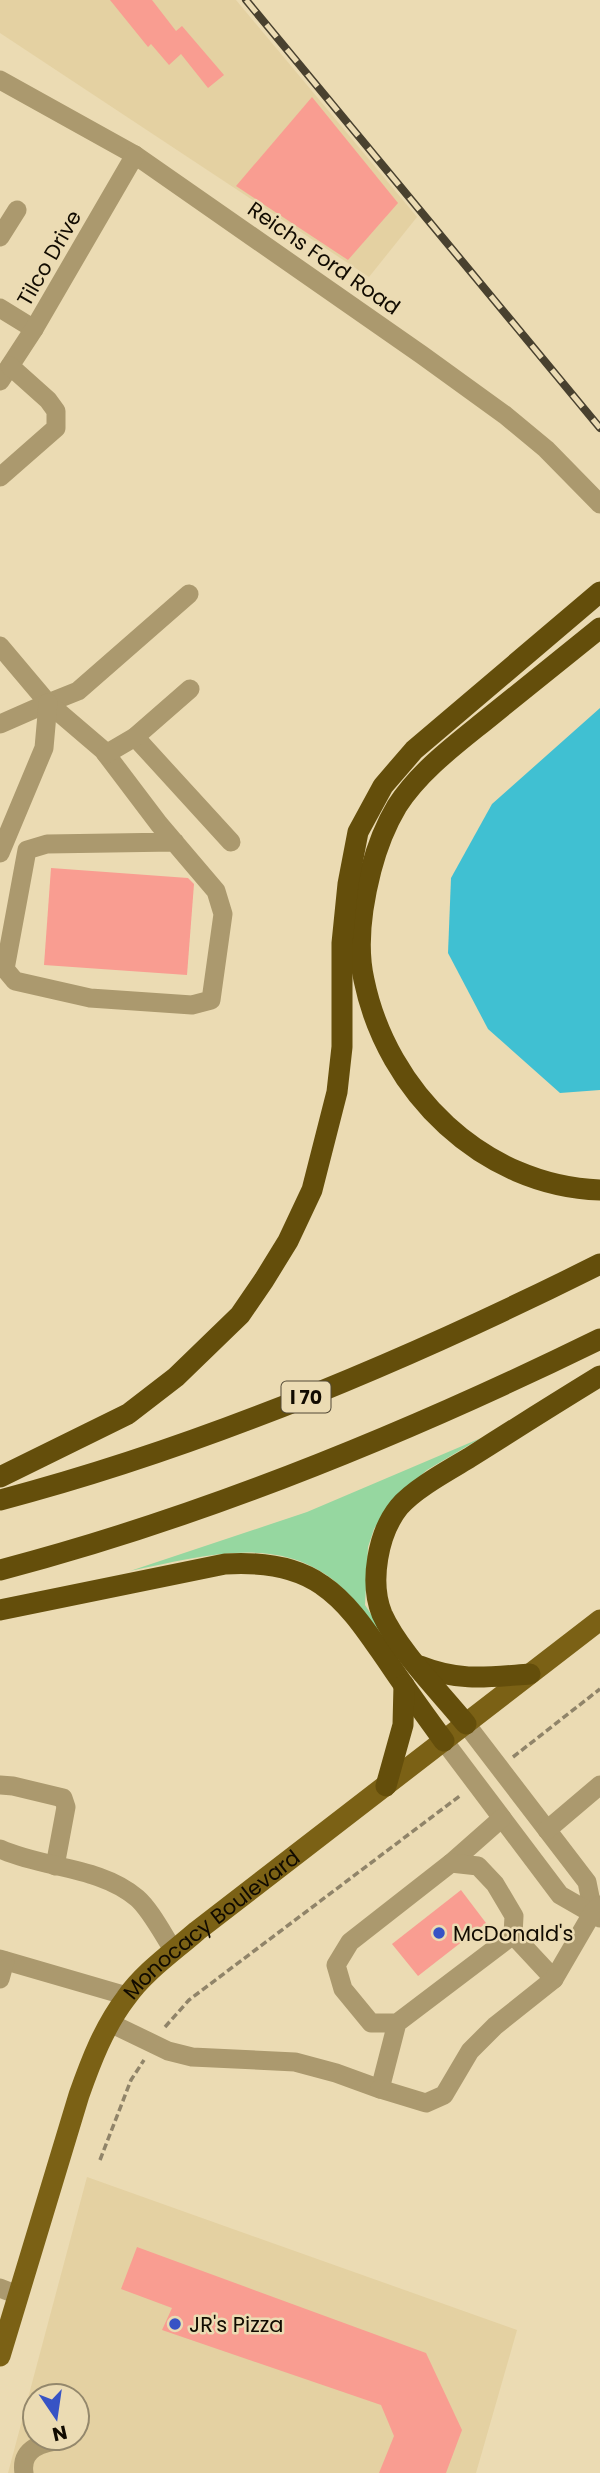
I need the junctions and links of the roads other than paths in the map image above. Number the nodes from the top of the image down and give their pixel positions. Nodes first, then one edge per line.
1 (0, 80) edge
2 (135, 155) junction
3 (16, 210) dead end
4 (0, 237) edge
5 (0, 308) edge
6 (34, 329) junction
7 (5, 374) edge
8 (0, 477) edge
9 (600, 504) edge
10 (600, 592) edge
11 (189, 594) dead end
12 (600, 628) edge
13 (0, 646) edge
14 (190, 689) dead end
15 (48, 703) junction
16 (0, 724) edge
17 (135, 737) junction
18 (106, 754) junction
19 (175, 842) junction
20 (230, 842) dead end
21 (4, 845) edge
22 (27, 850) junction
23 (600, 1190) edge
24 (600, 1264) edge
25 (600, 1339) edge
26 (600, 1376) edge
27 (0, 1477) edge
28 (0, 1500) edge
29 (0, 1570) edge
30 (0, 1610) edge
31 (600, 1620) edge
32 (418, 1665) junction
33 (530, 1674) junction
34 (404, 1685) junction
35 (466, 1724) junction
36 (444, 1741) junction
37 (0, 1785) edge
38 (600, 1785) edge
39 (386, 1786) junction
40 (502, 1818) junction
41 (547, 1830) junction
42 (0, 1849) edge
43 (451, 1863) junction
44 (55, 1866) junction
45 (598, 1911) edge
46 (513, 1935) junction
47 (174, 1951) junction
48 (2, 1966) edge
49 (554, 1979) junction
50 (127, 1996) junction
51 (110, 2023) junction
52 (397, 2023) junction
53 (380, 2089) junction
54 (9, 2292) edge
55 (0, 2356) edge
56 (28, 2452) edge
57 (24, 2473) edge

1 - 2 street, Reichs Ford Road
2 - 6 street, Tilco Drive
2 - 9 street, Reichs Ford Road
3 - 4 street
5 - 6 street
6 - 7 street, Tilco Drive
7 - 8 street
10 - 27 highway
11 - 15 street
12 - 23 highway
13 - 15 street
14 - 17 street
15 - 16 street
15 - 18 street
15 - 21 street
17 - 18 street
17 - 20 street
18 - 19 street
19 - 22 street
19 - 22 street
21 - 22 street
24 - 28 highway, I 70
25 - 29 highway
26 - 32 highway
30 - 34 highway
31 - 33 main road, Monocacy Boulevard
32 - 33 highway
32 - 35 highway
33 - 35 main road, Monocacy Boulevard
34 - 36 highway
34 - 39 highway
35 - 36 main road, Monocacy Boulevard
35 - 41 street
36 - 39 main road, Monocacy Boulevard
36 - 40 street
37 - 44 street
38 - 41 street
39 - 47 main road, Monocacy Boulevard
40 - 43 street
40 - 45 street
41 - 45 street
42 - 44 street
43 - 46 street
43 - 52 street
44 - 47 street
45 - 49 street
46 - 49 street
46 - 52 street
47 - 50 main road, Monocacy Boulevard
48 - 50 street
49 - 53 street
50 - 51 main road, Monocacy Boulevard
51 - 53 street
51 - 54 main road, Monocacy Boulevard
52 - 53 street
54 - 55 main road, Monocacy Boulevard
56 - 57 street

